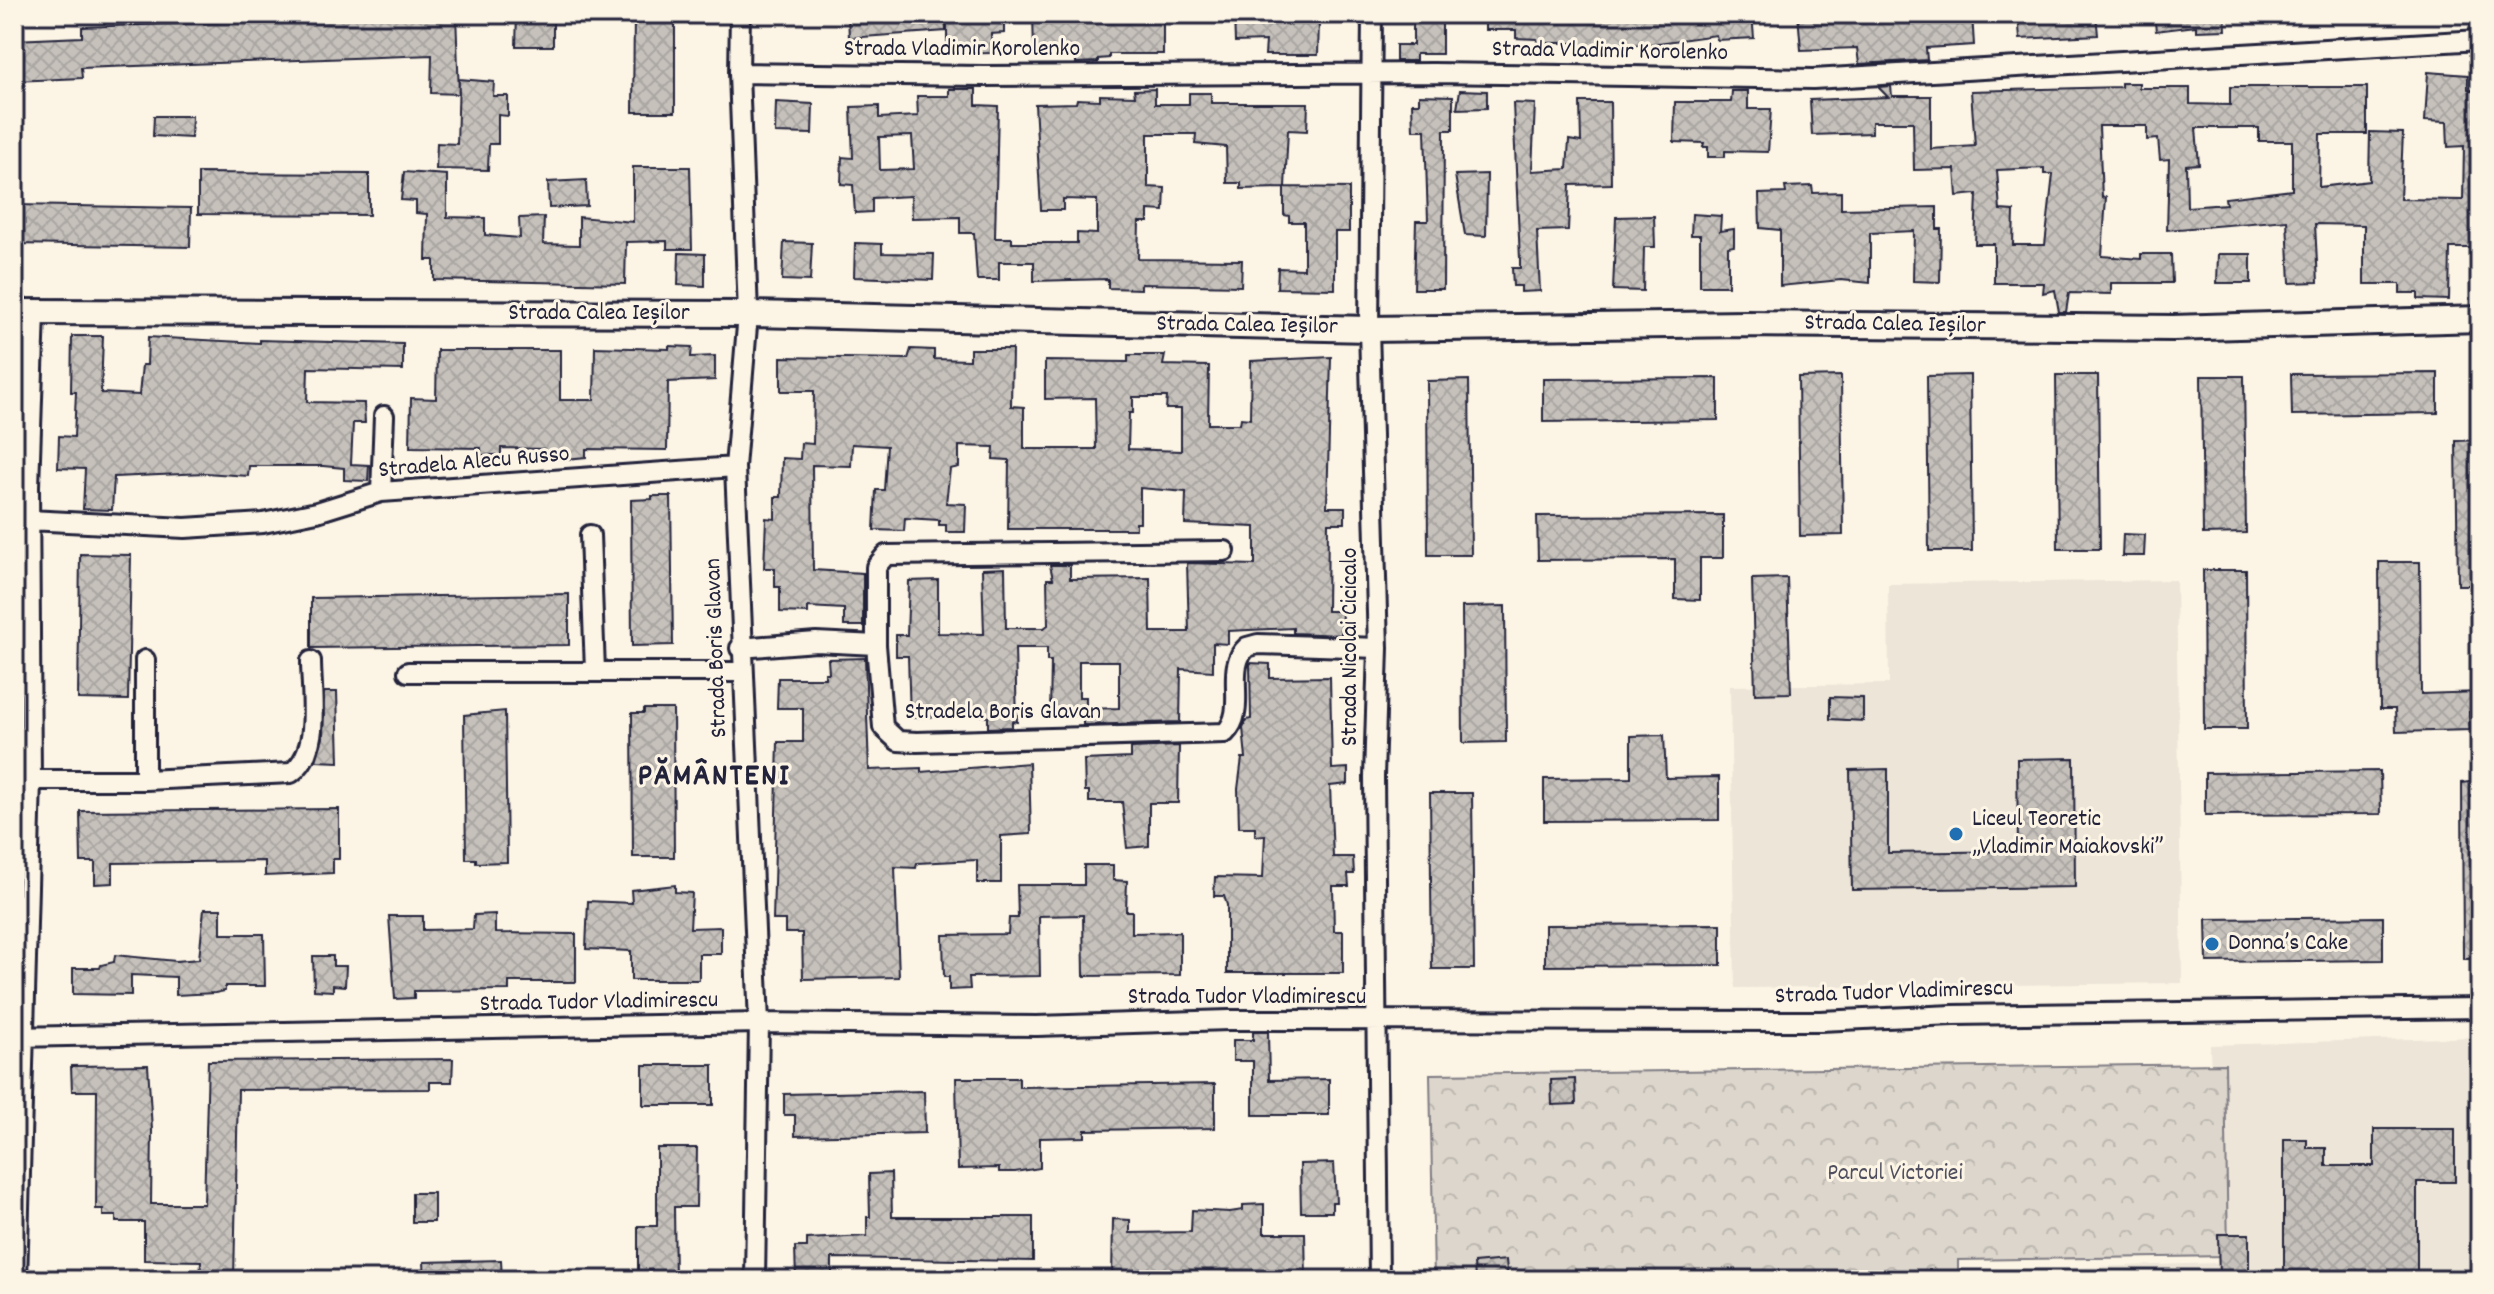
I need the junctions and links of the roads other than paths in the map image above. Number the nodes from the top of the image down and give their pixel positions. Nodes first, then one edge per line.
1 (740, 14) edge
2 (1372, 14) edge
3 (2480, 40) edge
4 (739, 73) junction
5 (1370, 76) junction
6 (24, 312) edge
7 (748, 314) junction
8 (2480, 319) edge
9 (1369, 329) junction
10 (384, 416) dead end
11 (735, 467) junction
12 (22, 486) edge
13 (381, 492) junction
14 (29, 520) junction
15 (590, 535) dead end
16 (1225, 551) dead end
17 (876, 645) junction
18 (740, 648) junction
19 (1378, 648) junction
20 (145, 660) dead end
21 (311, 661) dead end
22 (595, 671) junction
23 (408, 672) dead end
24 (741, 672) junction
25 (31, 780) junction
26 (145, 780) junction
27 (2480, 1008) edge
28 (1378, 1021) junction
29 (759, 1023) junction
30 (19, 1037) edge
31 (17, 1280) edge
32 (755, 1280) edge
33 (1379, 1280) edge

1 - 4 street, Strada Boris Glavan
2 - 5 street, Strada Nicolai Cicicalo
3 - 5 street, Strada Vladimir Korolenko
4 - 5 street, Strada Vladimir Korolenko
4 - 7 street, Strada Boris Glavan
5 - 9 street, Strada Nicolai Cicicalo
6 - 7 street, Strada Calea Ieșilor
6 - 12 street
7 - 9 street, Strada Calea Ieșilor
7 - 11 street, Strada Boris Glavan
8 - 9 street, Strada Calea Ieșilor
9 - 19 street, Strada Nicolai Cicicalo
10 - 13 street
11 - 13 street, Stradela Alecu Russo
11 - 18 street, Strada Boris Glavan
12 - 14 street
13 - 14 street, Stradela Alecu Russo
14 - 25 street
15 - 22 street
16 - 17 street, Stradela Boris Glavan
17 - 18 street
17 - 19 street, Stradela Boris Glavan
18 - 24 street, Strada Boris Glavan
19 - 28 street, Strada Nicolai Cicicalo
20 - 26 street
21 - 26 street
22 - 23 street
22 - 24 street
24 - 29 street, Strada Boris Glavan
25 - 26 street
25 - 30 street
27 - 28 street, Strada Tudor Vladimirescu
28 - 29 street, Strada Tudor Vladimirescu
28 - 33 street, Strada Nicolai Cicicalo
29 - 30 street, Strada Tudor Vladimirescu
29 - 32 street, Strada Boris Glavan
30 - 31 street

